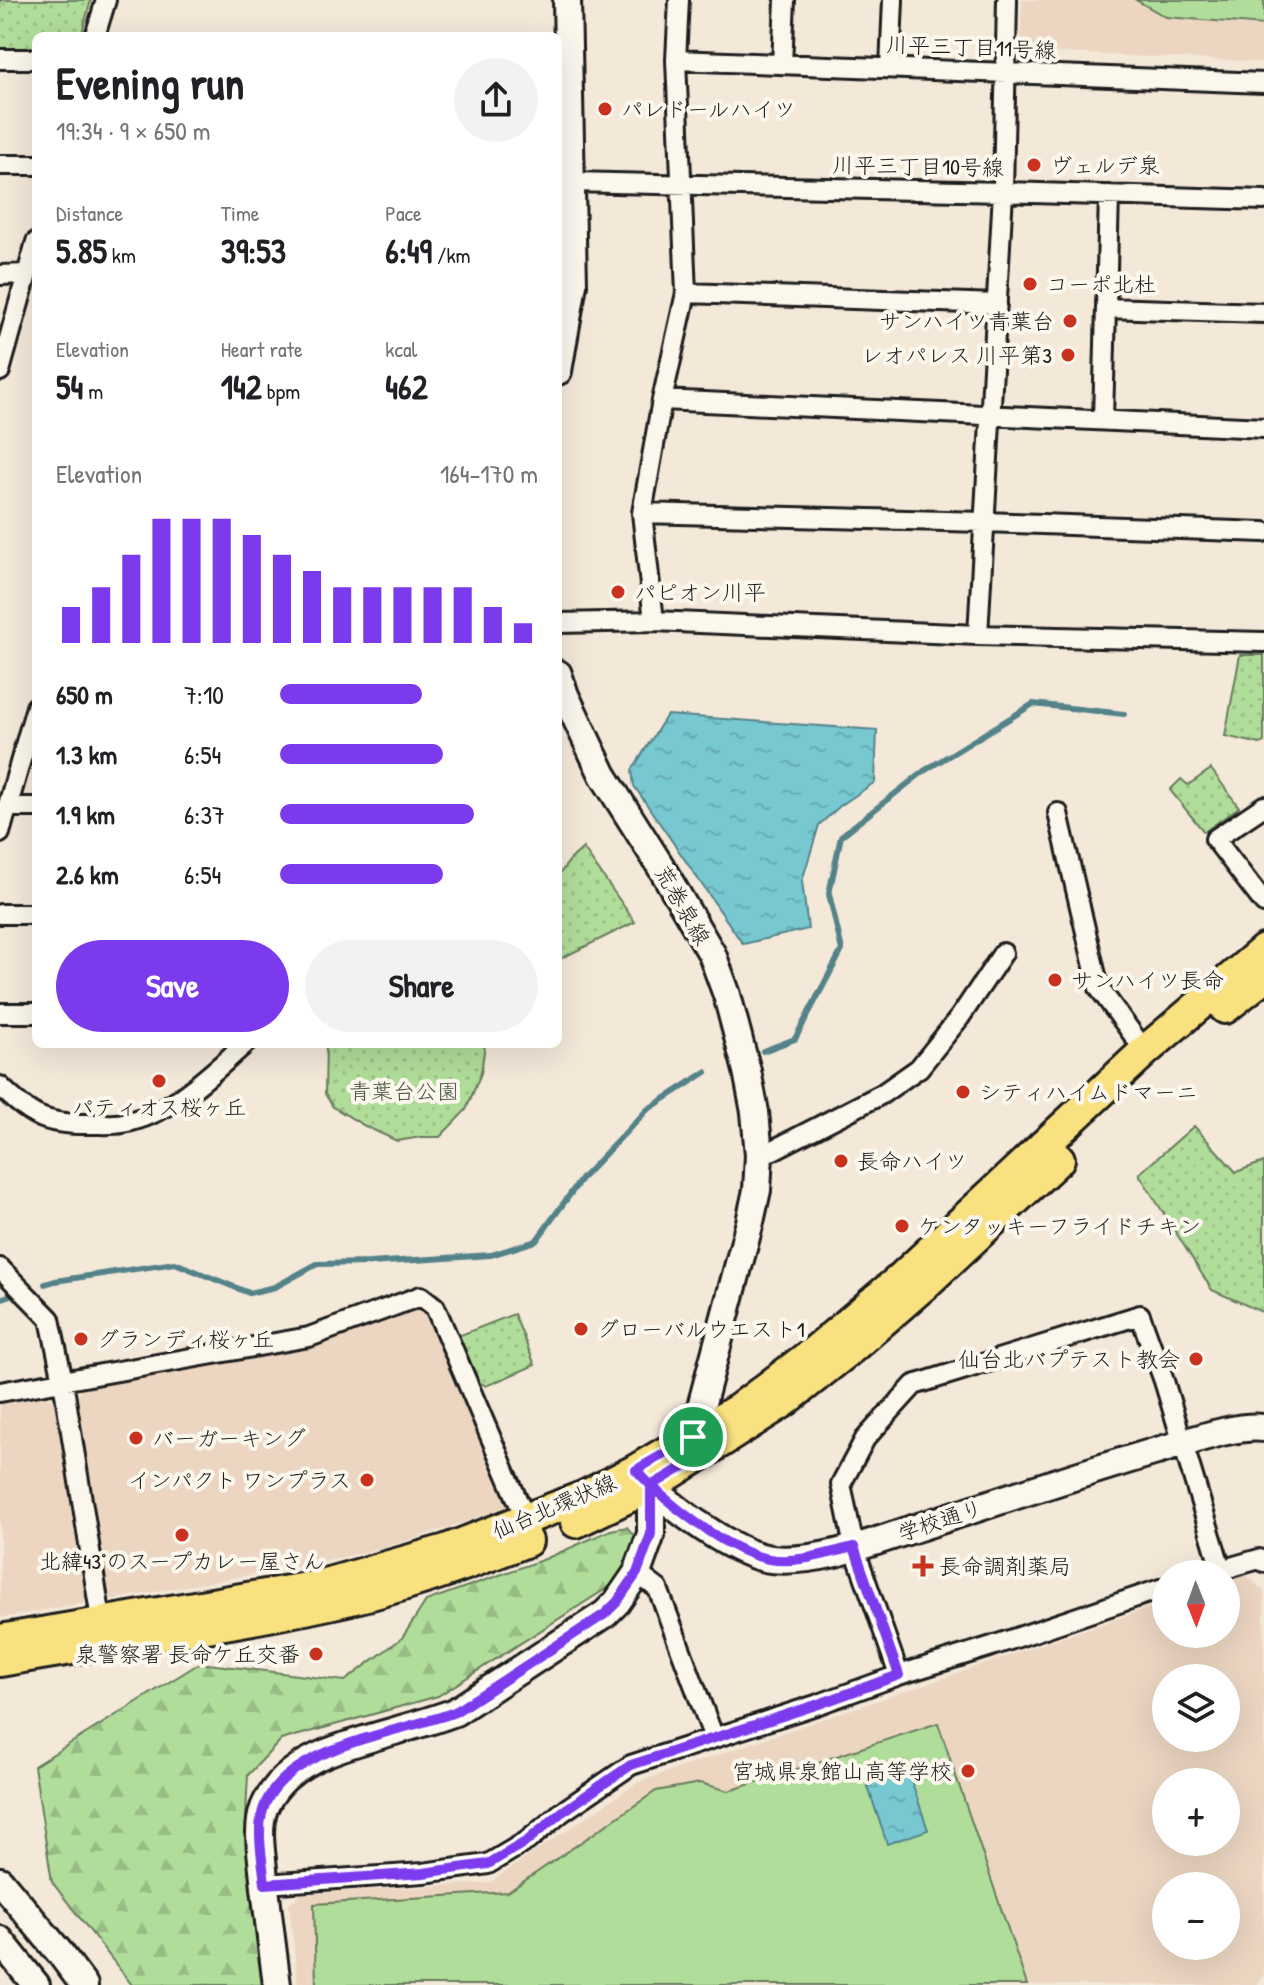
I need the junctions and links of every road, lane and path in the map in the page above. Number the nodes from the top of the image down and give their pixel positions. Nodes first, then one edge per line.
1 (106, 0) edge
2 (567, 0) edge
3 (679, 0) edge
4 (785, 0) edge
5 (893, 0) edge
6 (1007, 0) edge
7 (96, 32) edge
8 (563, 57) edge
9 (0, 59) edge
10 (32, 59) edge
11 (676, 60) junction
12 (782, 64) junction
13 (890, 68) junction
14 (1005, 72) junction
15 (1264, 83) edge
16 (0, 165) edge
17 (32, 165) edge
18 (572, 182) junction
19 (681, 185) junction
20 (1003, 192) junction
21 (1109, 195) junction
22 (1264, 200) edge
23 (32, 256) edge
24 (27, 274) junction
25 (0, 275) edge
26 (686, 293) junction
27 (997, 304) junction
28 (1106, 308) junction
29 (1264, 313) edge
30 (562, 348) edge
31 (0, 371) edge
32 (662, 400) junction
33 (990, 414) junction
34 (1103, 419) junction
35 (1264, 428) edge
36 (642, 513) junction
37 (984, 522) junction
38 (1264, 532) edge
39 (654, 621) junction
40 (562, 623) edge
41 (978, 635) junction
42 (1264, 642) edge
43 (562, 686) edge
44 (565, 716) edge
45 (32, 721) edge
46 (1264, 806) edge
47 (7, 807) junction
48 (32, 807) edge
49 (1058, 813) dead end
50 (0, 833) edge
51 (1264, 903) edge
52 (0, 914) edge
53 (32, 914) edge
54 (1264, 950) edge
55 (1003, 953) dead end
56 (1264, 977) edge
57 (0, 1013) edge
58 (32, 1013) edge
59 (240, 1048) edge
60 (1145, 1051) junction
61 (0, 1086) edge
62 (759, 1155) junction
63 (0, 1268) edge
64 (63, 1381) junction
65 (0, 1392) edge
66 (1264, 1428) edge
67 (1183, 1444) junction
68 (698, 1446) junction
69 (644, 1478) junction
70 (526, 1520) junction
71 (854, 1547) junction
72 (1212, 1560) edge
73 (1264, 1562) edge
74 (1240, 1564) edge
75 (637, 1573) junction
76 (1152, 1592) edge
77 (103, 1632) junction
78 (0, 1640) edge
79 (0, 1661) edge
80 (899, 1675) junction
81 (714, 1738) junction
82 (0, 1881) edge
83 (265, 1884) junction
84 (0, 1940) edge
85 (36, 1985) edge
86 (84, 1985) edge
87 (277, 1985) edge

1 - 7 street
2 - 8 street
3 - 11 street
4 - 12 street
5 - 13 street
6 - 14 street
8 - 18 street
9 - 10 street
11 - 12 street, 川平三丁目11号線
11 - 19 street
12 - 13 street, 川平三丁目11号線
13 - 14 street, 川平三丁目11号線
14 - 15 street, 川平三丁目11号線
14 - 20 street
16 - 17 street
18 - 19 street, 川平三丁目10号線
18 - 30 street
19 - 20 street, 川平三丁目10号線
19 - 26 street
20 - 21 street, 川平三丁目10号線
20 - 27 street
21 - 22 street, 川平三丁目10号線
21 - 28 street
23 - 24 street
24 - 25 street
24 - 31 street
26 - 27 street
26 - 32 street
27 - 33 street
28 - 29 street
28 - 34 street
32 - 33 street
32 - 36 street
33 - 34 street
33 - 37 street
34 - 35 street
36 - 37 street
36 - 39 street
37 - 38 street
37 - 41 street
39 - 40 street
39 - 41 street
41 - 42 street
43 - 44 street, 荒巻泉線
44 - 62 street, 荒巻泉線
45 - 47 street
46 - 51 street
47 - 48 street
47 - 50 street
49 - 60 street
52 - 53 street
54 - 60 main road, 仙台北環状線
55 - 62 street
56 - 68 main road, 仙台北環状線
57 - 58 street
59 - 61 street
60 - 68 main road, 仙台北環状線
62 - 68 street, 荒巻泉線
63 - 64 street
64 - 65 street
64 - 70 street
64 - 77 street
66 - 67 street, 学校通り
67 - 71 street, 学校通り
67 - 71 street
67 - 72 street
68 - 69 main road, 仙台北環状線
69 - 70 main road, 仙台北環状線
69 - 71 street, 学校通り
69 - 75 street
69 - 77 main road, 仙台北環状線
70 - 77 main road, 仙台北環状線
71 - 80 street
73 - 74 street
75 - 81 street
75 - 83 street
76 - 80 street
77 - 78 main road, 仙台北環状線
77 - 79 main road, 仙台北環状線
80 - 81 street
81 - 83 street
82 - 86 street
83 - 87 street
84 - 85 street

